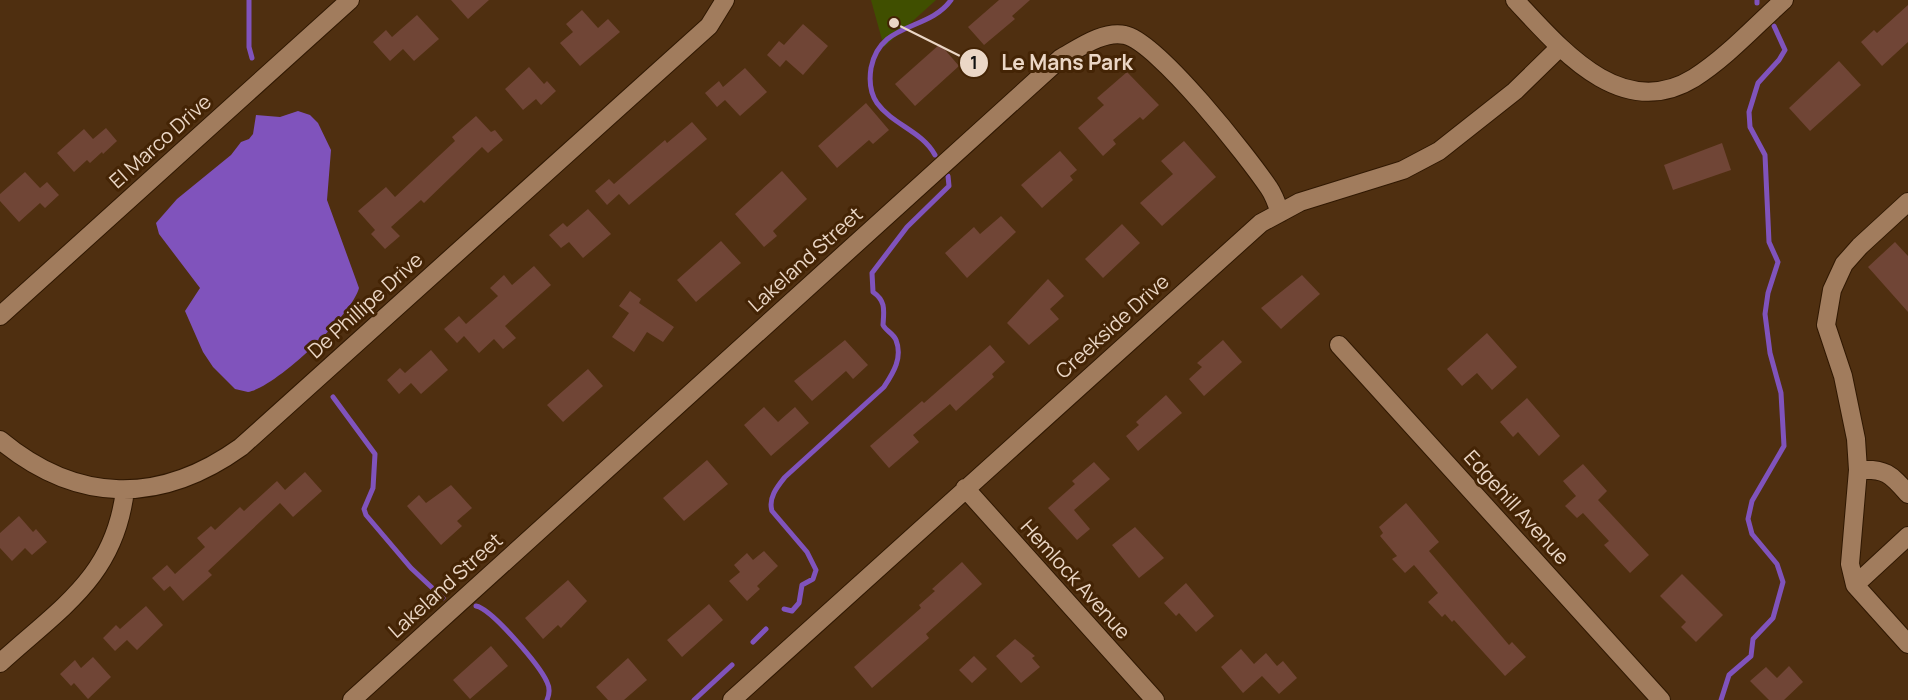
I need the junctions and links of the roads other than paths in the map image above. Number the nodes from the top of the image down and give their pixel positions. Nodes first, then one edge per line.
1 (350, 0) edge
2 (725, 0) edge
3 (1515, 0) edge
4 (1784, 0) edge
5 (1559, 48) junction
6 (1280, 213) junction
7 (1904, 213) edge
8 (0, 316) edge
9 (1339, 345) dead end
10 (0, 440) edge
11 (1858, 470) junction
12 (965, 488) junction
13 (125, 490) junction
14 (1908, 494) edge
15 (1908, 536) edge
16 (1855, 585) junction
17 (1908, 644) edge
18 (0, 663) edge
19 (352, 700) edge
20 (732, 700) edge
21 (1155, 700) edge
22 (1661, 700) edge

1 - 8 street, El Marco Drive
2 - 13 street, De Phillipe Drive
3 - 5 street
4 - 5 street
5 - 6 street, Creekside Drive
6 - 12 street, Creekside Drive
6 - 19 street, Lakeland Street
7 - 11 street
9 - 22 street, Edgehill Avenue
10 - 13 street, De Phillipe Drive
11 - 14 street
11 - 16 street
12 - 20 street, Creekside Drive
12 - 21 street, Hemlock Avenue
13 - 18 street
15 - 16 street
16 - 17 street

